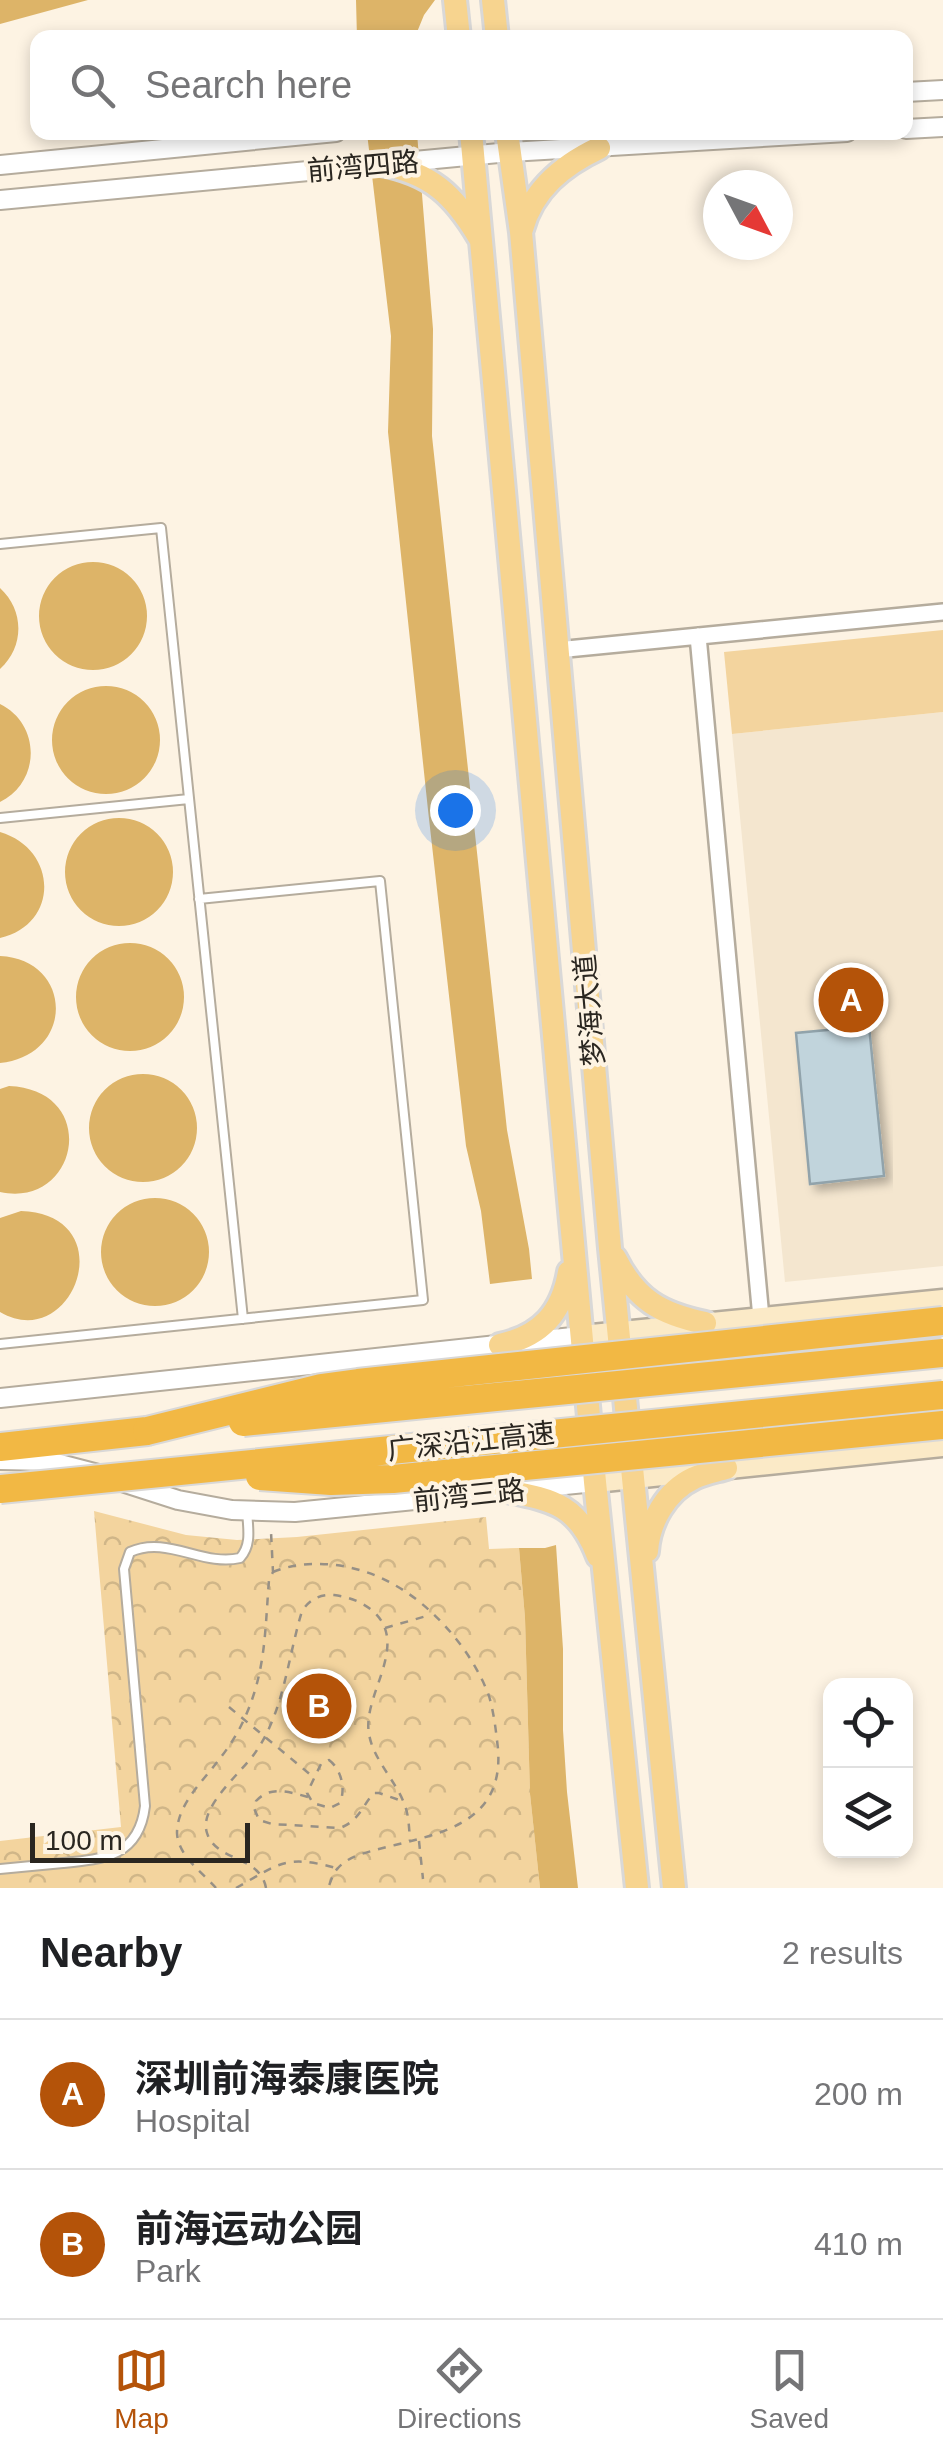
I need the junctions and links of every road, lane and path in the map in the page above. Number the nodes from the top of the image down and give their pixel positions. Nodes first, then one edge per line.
1 (455, 0) edge
2 (493, 0) edge
3 (458, 30) edge
4 (495, 30) edge
5 (943, 90) edge
6 (913, 92) edge
7 (943, 127) edge
8 (913, 129) edge
9 (255, 140) edge
10 (724, 140) edge
11 (509, 142) edge
12 (472, 144) edge
13 (599, 148) junction
14 (381, 164) junction
15 (0, 165) edge
16 (0, 200) edge
17 (521, 232) junction
18 (481, 240) junction
19 (0, 544) edge
20 (943, 612) edge
21 (698, 636) junction
22 (558, 650) junction
23 (189, 799) junction
24 (0, 818) edge
25 (200, 899) junction
26 (573, 1244) junction
27 (610, 1248) junction
28 (943, 1300) edge
29 (762, 1318) junction
30 (242, 1319) junction
31 (943, 1321) edge
32 (705, 1324) junction
33 (618, 1332) junction
34 (582, 1336) junction
35 (0, 1344) edge
36 (500, 1345) junction
37 (943, 1353) edge
38 (943, 1395) edge
39 (0, 1398) edge
40 (943, 1425) edge
41 (146, 1431) junction
42 (943, 1446) edge
43 (0, 1447) edge
44 (0, 1460) edge
45 (726, 1468) junction
46 (164, 1472) junction
47 (632, 1478) junction
48 (595, 1482) junction
49 (0, 1489) edge
50 (506, 1491) junction
51 (247, 1511) junction
52 (271, 1532) dead end
53 (274, 1572) junction
54 (605, 1574) junction
55 (644, 1604) junction
56 (432, 1614) junction
57 (385, 1628) junction
58 (229, 1707) dead end
59 (244, 1720) junction
60 (265, 1737) junction
61 (313, 1778) junction
62 (308, 1796) junction
63 (404, 1802) junction
64 (419, 1839) junction
65 (410, 1841) junction
66 (0, 1868) edge
67 (337, 1869) junction
68 (261, 1874) junction
69 (423, 1880) dead end
70 (216, 1888) edge
71 (236, 1888) edge
72 (266, 1888) edge
73 (328, 1888) edge
74 (636, 1888) edge
75 (674, 1888) edge

1 - 3 main road
2 - 4 main road
5 - 6 street
7 - 8 street
9 - 15 street, 前湾四路
10 - 13 street, 前湾四路
11 - 12 street, 前湾四路
11 - 13 street, 前湾四路
11 - 17 main road, 梦海大道
12 - 14 street, 前湾四路
12 - 18 main road, 梦海大道
13 - 17 main road
14 - 16 street, 前湾四路
14 - 18 main road
17 - 22 main road, 梦海大道
18 - 26 main road, 梦海大道
19 - 23 lane
20 - 21 street
21 - 22 street
21 - 29 street
22 - 27 main road, 梦海大道
23 - 24 lane
23 - 25 lane
25 - 30 lane
25 - 30 lane
26 - 34 main road, 梦海大道
26 - 36 main road
27 - 32 main road
27 - 33 main road, 梦海大道
28 - 29 main road
29 - 32 main road
30 - 35 lane
31 - 41 highway, bridge
32 - 33 main road
33 - 34 main road
33 - 47 main road, 梦海大道
34 - 36 street
34 - 48 main road, 梦海大道
36 - 39 street
37 - 41 highway, 广深沿江高速, bridge
38 - 46 highway, 广深沿江高速, bridge
40 - 46 highway, bridge
41 - 43 highway, 广深沿江高速
42 - 45 main road, 前湾三路
44 - 51 street, 前湾三路
45 - 47 main road, 前湾三路
45 - 55 main road
46 - 49 highway, 广深沿江高速, bridge
47 - 48 main road, 前湾三路
47 - 55 main road, 梦海大道
48 - 50 street, 前湾三路
48 - 54 main road, 梦海大道
50 - 51 street, 前湾三路
50 - 54 main road
51 - 66 lane
52 - 53 path
53 - 56 path
53 - 59 path
54 - 74 main road, 梦海大道
55 - 75 main road, 梦海大道
56 - 57 path
56 - 64 path
57 - 60 path
57 - 63 path
58 - 59 path
59 - 60 path
59 - 70 path
60 - 61 path
60 - 68 path
61 - 62 path
61 - 62 path
62 - 63 path
63 - 65 path
64 - 65 path
64 - 69 path
65 - 67 path
67 - 68 path
67 - 73 path
68 - 71 path
68 - 72 path

